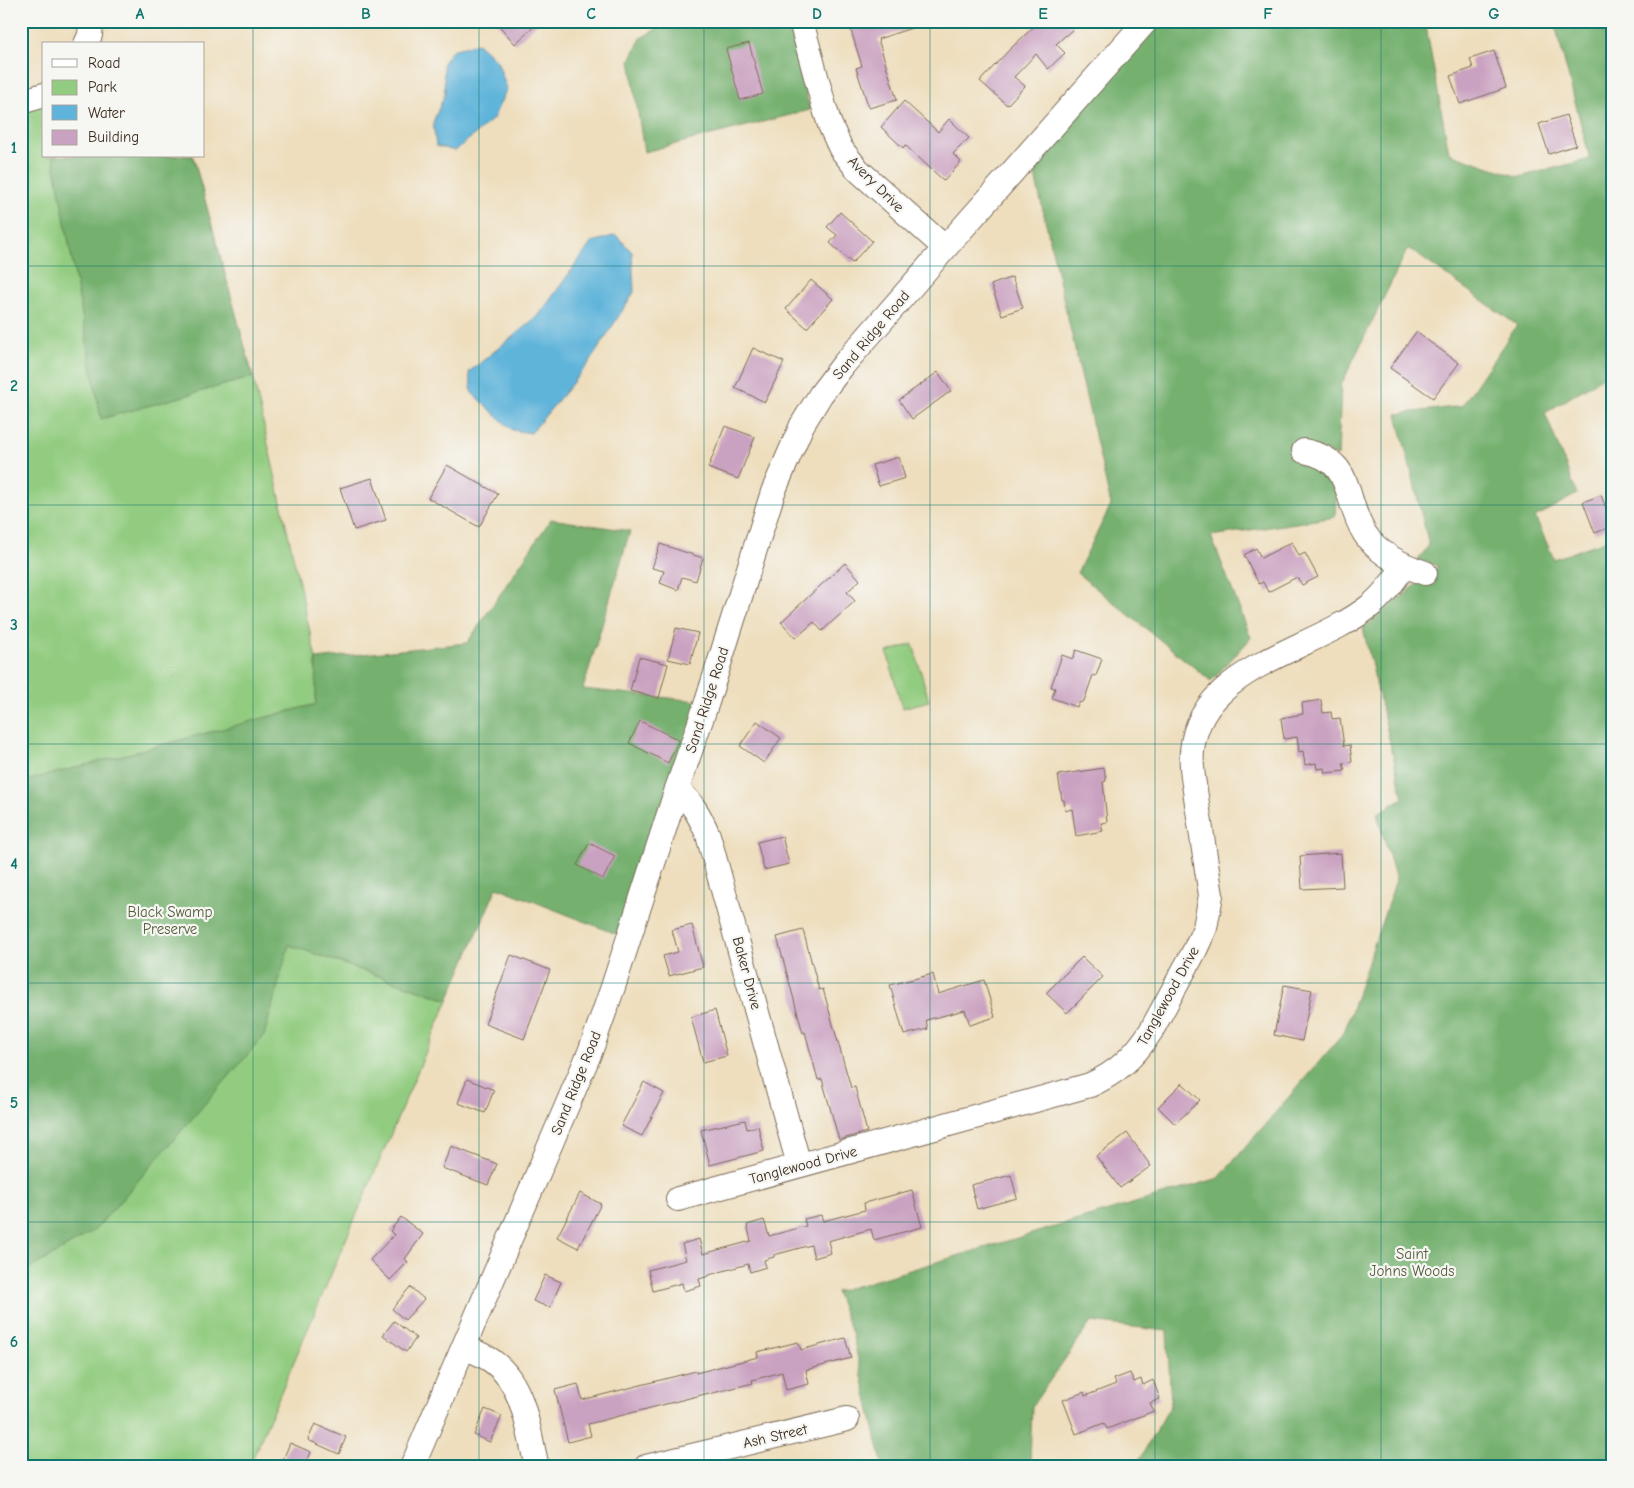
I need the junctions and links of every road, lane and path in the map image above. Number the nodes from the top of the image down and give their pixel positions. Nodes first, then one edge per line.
1 (90, 21) edge
2 (801, 21) edge
3 (1146, 21) edge
4 (87, 42) edge
5 (42, 96) edge
6 (21, 102) edge
7 (945, 248) junction
8 (1304, 451) dead end
9 (677, 789) junction
10 (800, 1166) junction
11 (678, 1199) dead end
12 (464, 1347) junction
13 (846, 1419) dead end
14 (412, 1467) edge
15 (537, 1467) edge
16 (646, 1467) edge

1 - 4 street
2 - 7 street, Avery Drive
3 - 7 street, Sand Ridge Road
5 - 6 street
7 - 9 street, Sand Ridge Road
8 - 10 street, Tanglewood Drive
9 - 10 street, Baker Drive
9 - 12 street, Sand Ridge Road
10 - 11 street, Tanglewood Drive
12 - 14 street, Sand Ridge Road
12 - 15 street
13 - 16 street, Ash Street

